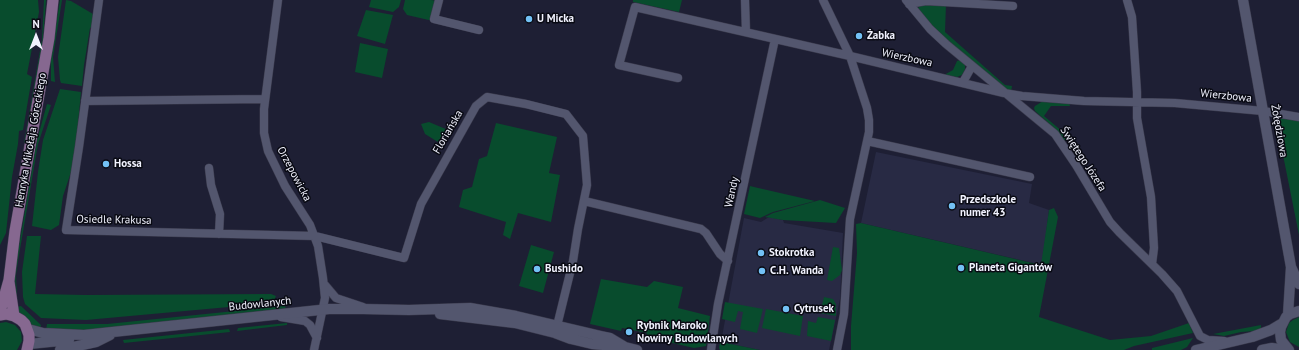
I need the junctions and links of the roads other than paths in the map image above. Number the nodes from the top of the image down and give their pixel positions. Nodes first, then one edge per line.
1 (53, 0) edge
2 (99, 0) edge
3 (278, 0) edge
4 (438, 0) edge
5 (745, 0) edge
6 (823, 0) edge
7 (1127, 0) edge
8 (1243, 0) edge
9 (908, 2) edge
10 (1013, 6) dead end
11 (479, 30) dead end
12 (746, 32) junction
13 (775, 39) junction
14 (850, 56) junction
15 (972, 66) junction
16 (678, 78) dead end
17 (963, 82) junction
18 (1004, 93) junction
19 (1036, 97) junction
20 (265, 99) junction
21 (85, 101) junction
22 (1137, 101) junction
23 (1028, 111) junction
24 (1263, 111) junction
25 (1299, 116) edge
26 (867, 140) junction
27 (209, 168) dead end
28 (1030, 177) dead end
29 (584, 201) junction
30 (219, 234) junction
31 (315, 236) junction
32 (728, 261) junction
33 (1152, 264) junction
34 (1291, 267) junction
35 (9, 280) junction
36 (324, 284) junction
37 (1299, 284) edge
38 (369, 309) junction
39 (323, 310) junction
40 (1299, 311) edge
41 (0, 312) edge
42 (0, 315) edge
43 (272, 315) junction
44 (1288, 315) junction
45 (14, 316) junction
46 (1282, 324) junction
47 (28, 329) junction
48 (556, 329) junction
49 (115, 332) junction
50 (84, 335) junction
51 (1200, 336) junction
52 (317, 338) junction
53 (1233, 342) junction
54 (28, 347) edge
55 (60, 350) edge
56 (314, 350) edge
57 (638, 350) edge
58 (711, 350) edge
59 (837, 350) edge
60 (1193, 350) edge
61 (1196, 350) edge
62 (1262, 350) edge
63 (1285, 350) edge
64 (1289, 350) edge

1 - 35 main road, Henryka Mikołaja Góreckiego
2 - 21 street, Osiedle Krakusa
3 - 20 street, Orzepowicka
4 - 11 street
5 - 12 street
6 - 14 street
7 - 22 street
8 - 24 street, Żołędziowa
9 - 10 street
9 - 15 street, Świętego Józefa
12 - 13 street, Wierzbowa
12 - 16 street, Wierzbowa
13 - 14 street, Wierzbowa
13 - 32 street, Wandy
14 - 17 street, Wierzbowa
14 - 26 street
15 - 17 street
15 - 18 street, Świętego Józefa
17 - 18 street, Wierzbowa
18 - 19 street, Wierzbowa
18 - 23 street, Świętego Józefa
19 - 22 street, Wierzbowa
19 - 23 street
20 - 21 street
20 - 31 street, Orzepowicka
21 - 30 street, Osiedle Krakusa
22 - 24 street, Wierzbowa
22 - 33 street
23 - 33 street, Świętego Józefa
24 - 25 street, Wierzbowa
24 - 34 street, Żołędziowa
26 - 28 street
26 - 59 street
27 - 30 street
29 - 31 street, Floriańska
29 - 32 street
29 - 48 street, Floriańska
30 - 31 street, Osiedle Krakusa
31 - 36 street, Orzepowicka
32 - 58 street, Wandy
33 - 51 street, Świętego Józefa
34 - 37 street, Żołędziowa
34 - 44 street, Żołędziowa
35 - 41 main road, Henryka Mikołaja Góreckiego
35 - 45 main road, Henryka Mikołaja Góreckiego
36 - 38 street
36 - 39 street, Orzepowicka
38 - 39 street, Budowlanych
38 - 48 street, Budowlanych
39 - 43 street, Budowlanych
39 - 52 street, Orzepowicka
40 - 44 street
42 - 45 main road
43 - 49 street, Budowlanych
43 - 52 street
44 - 46 street
45 - 47 main road
46 - 53 street
46 - 64 street
47 - 50 street, Budowlanych
47 - 54 main road
48 - 57 street, Budowlanych
49 - 50 street, Budowlanych
49 - 55 street, Budowlanych
50 - 54 street
51 - 53 street
51 - 60 street
52 - 56 street, Orzepowicka
53 - 61 street
62 - 63 street

